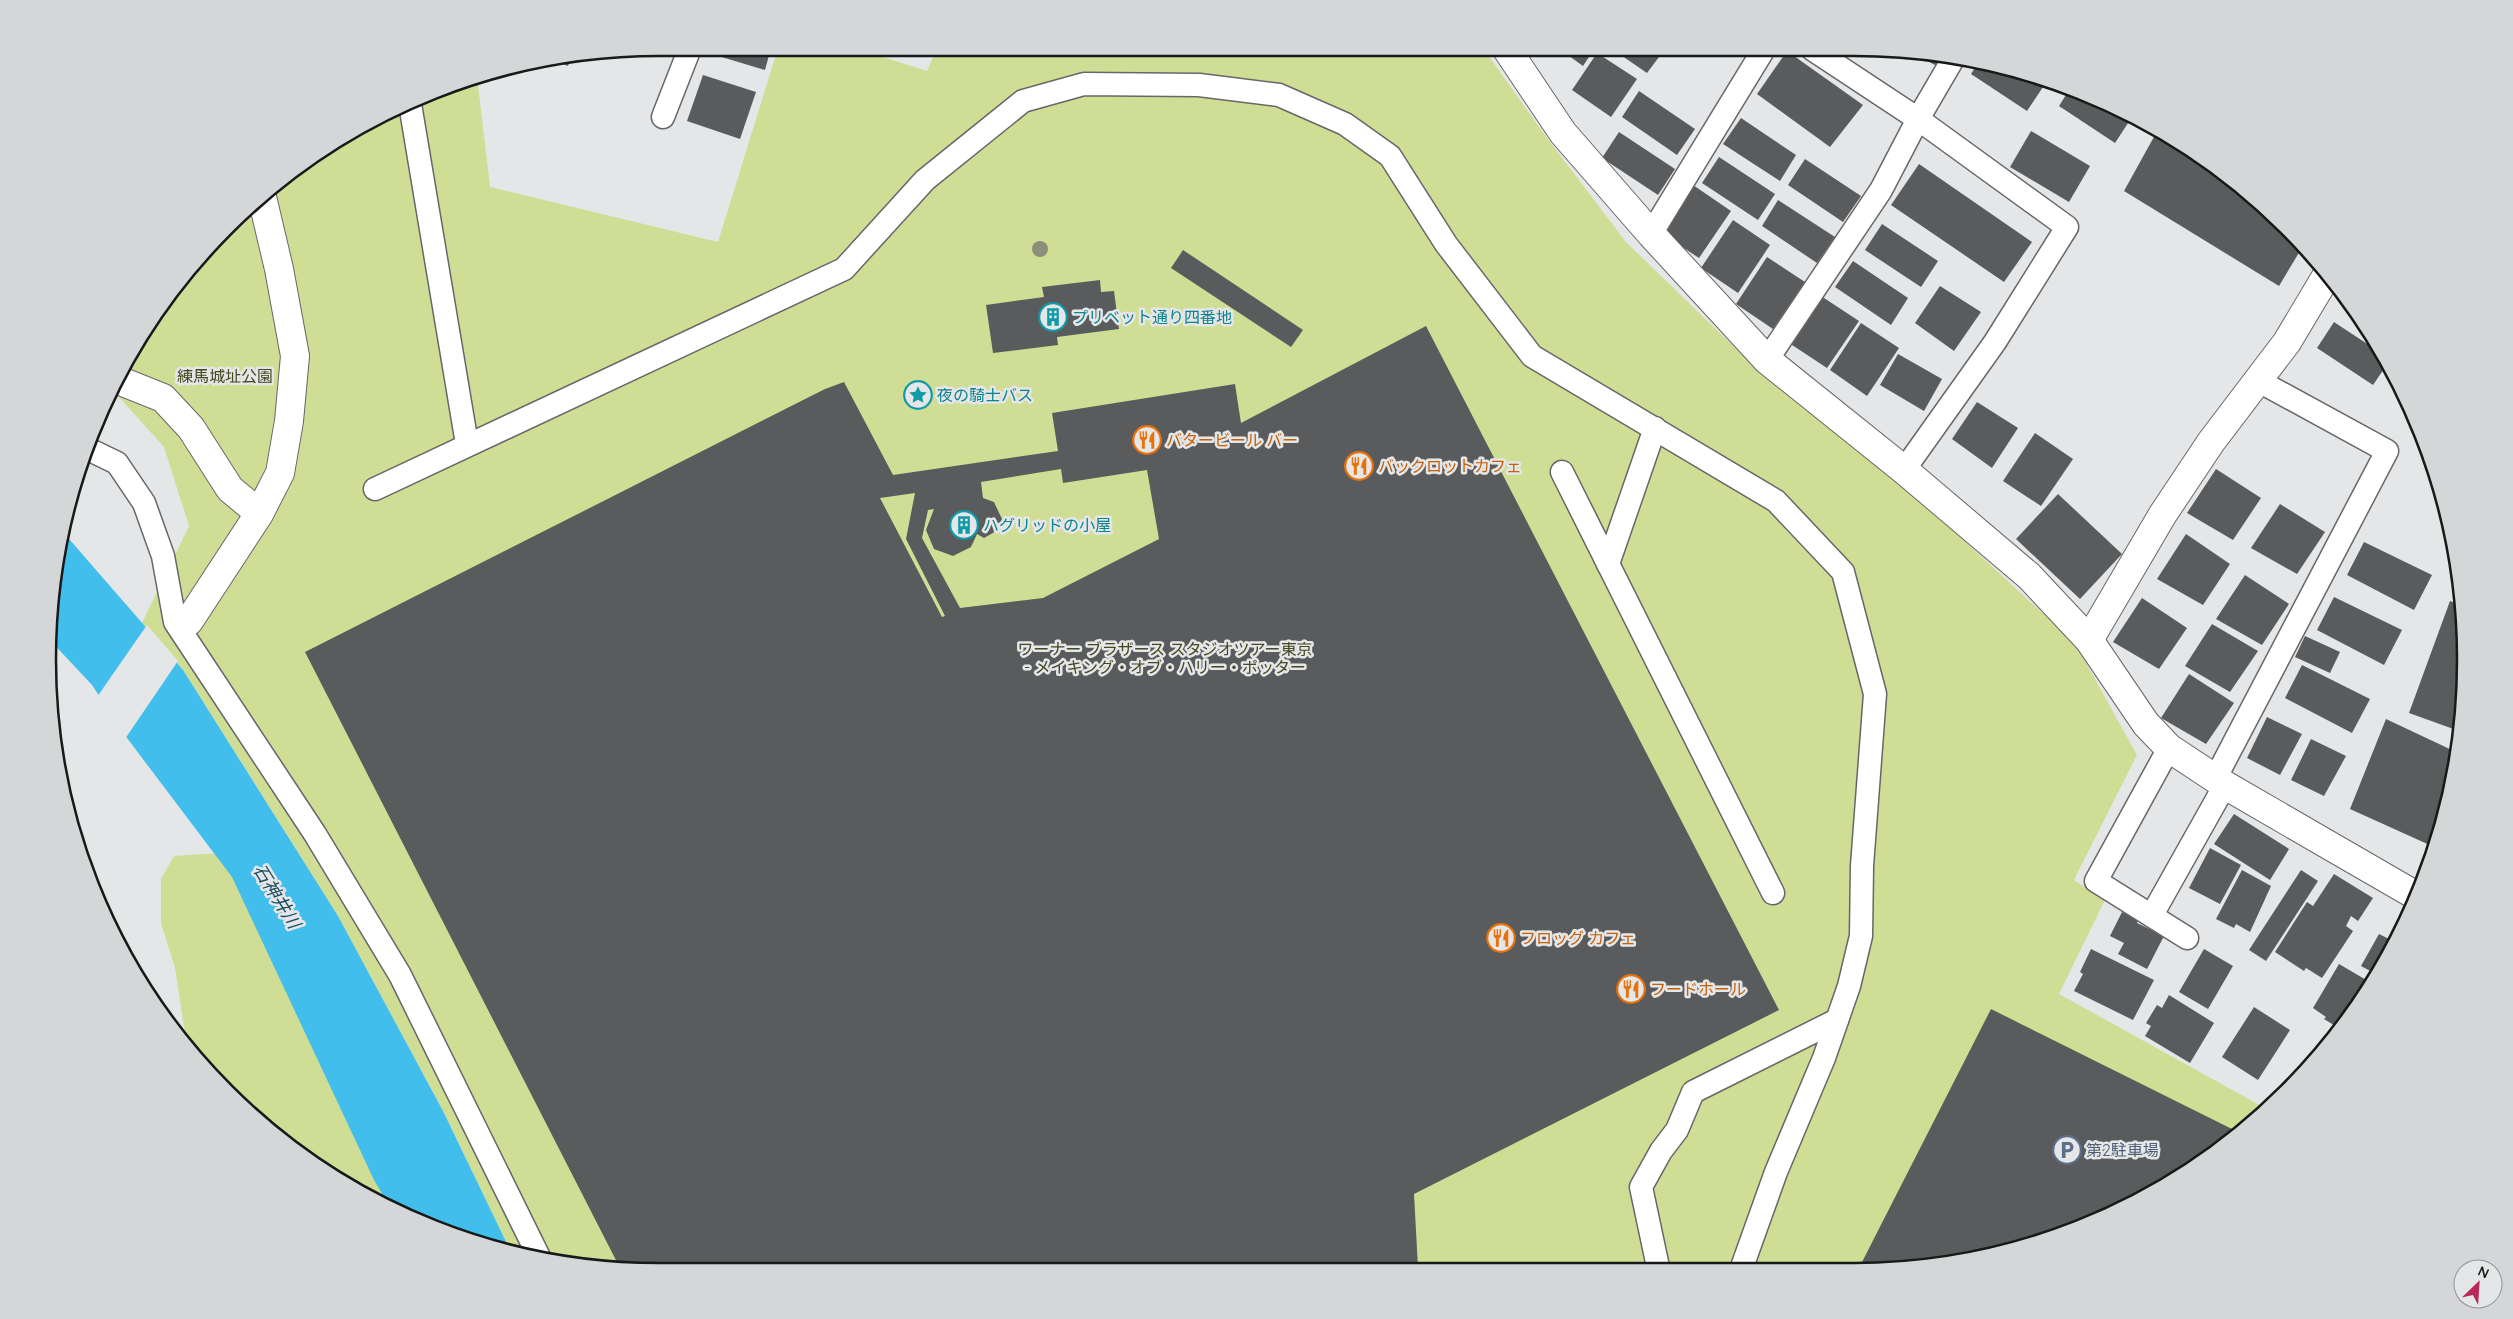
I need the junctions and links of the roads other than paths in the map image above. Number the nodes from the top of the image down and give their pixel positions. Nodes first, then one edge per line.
1 (687, 56) edge
2 (1517, 56) edge
3 (1760, 56) edge
4 (1823, 56) edge
5 (1950, 64) edge
6 (411, 110) edge
7 (663, 117) dead end
8 (1918, 119) junction
9 (264, 205) edge
10 (1650, 234) junction
11 (2323, 281) edge
12 (1767, 360) junction
13 (2257, 380) junction
14 (124, 382) edge
15 (1655, 428) junction
16 (467, 444) junction
17 (93, 452) edge
18 (1904, 470) junction
19 (1562, 472) dead end
20 (376, 489) dead end
21 (259, 513) junction
22 (1608, 564) junction
23 (190, 621) dead end
24 (2089, 640) junction
25 (2169, 748) junction
26 (2220, 782) junction
27 (2410, 892) edge
28 (1773, 893) dead end
29 (2152, 915) junction
30 (2187, 938) dead end
31 (1837, 1020) junction
32 (535, 1249) edge
33 (1657, 1263) edge
34 (1743, 1263) edge

1 - 7 lane
2 - 10 street
3 - 10 lane
4 - 8 lane
5 - 8 lane
6 - 16 lane
8 - 12 lane
8 - 18 lane
9 - 21 street
10 - 12 street
11 - 13 street
12 - 18 street
13 - 24 street
13 - 26 lane
14 - 21 street
15 - 16 lane
15 - 22 lane
15 - 31 lane
16 - 20 lane
17 - 32 lane
18 - 24 street
19 - 22 lane
21 - 23 street
22 - 28 lane
24 - 25 street
25 - 26 street
25 - 29 lane
26 - 27 street
26 - 29 lane
29 - 30 lane
31 - 33 lane
31 - 34 lane

